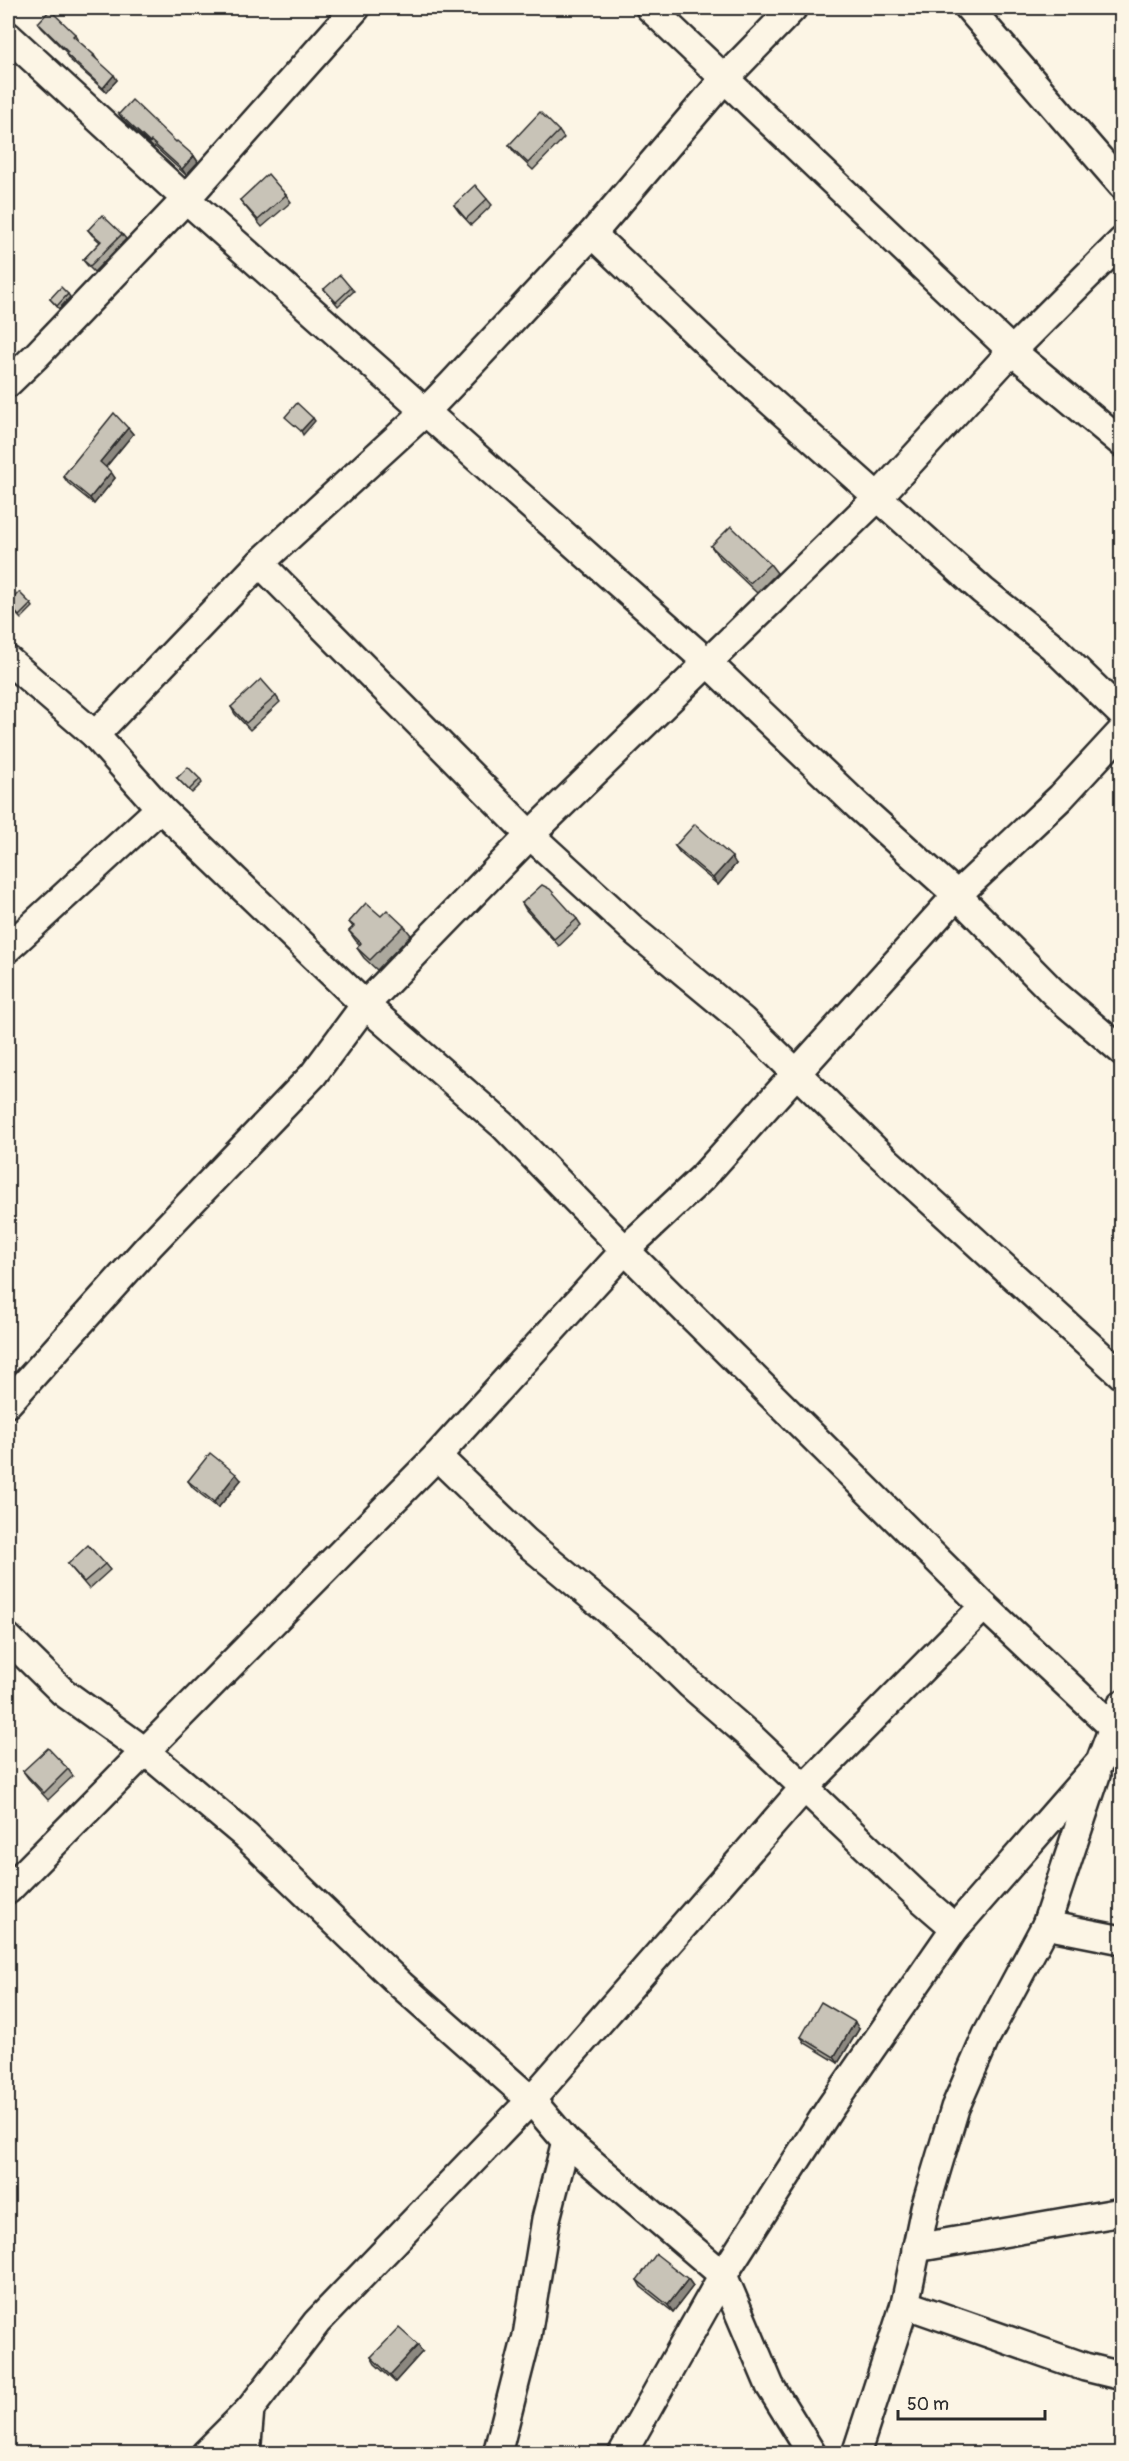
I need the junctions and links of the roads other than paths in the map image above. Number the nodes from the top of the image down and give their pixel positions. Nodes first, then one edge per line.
1 (356, 8) edge
2 (650, 8) edge
3 (794, 8) edge
4 (969, 8) edge
5 (8, 36) edge
6 (725, 78) junction
7 (1122, 185) edge
8 (186, 199) junction
9 (592, 234) junction
10 (1122, 241) edge
11 (1012, 351) junction
12 (8, 383) edge
13 (425, 412) junction
14 (1122, 443) edge
15 (878, 497) junction
16 (260, 563) junction
17 (8, 660) edge
18 (707, 662) junction
19 (1122, 714) edge
20 (1122, 731) edge
21 (95, 735) junction
22 (160, 808) junction
23 (530, 835) junction
24 (957, 895) junction
25 (8, 948) edge
26 (365, 1005) junction
27 (1122, 1052) edge
28 (796, 1072) junction
29 (625, 1250) junction
30 (1122, 1375) edge
31 (8, 1403) edge
32 (438, 1456) junction
33 (984, 1606) junction
34 (8, 1638) edge
35 (1119, 1721) edge
36 (146, 1752) junction
37 (1100, 1762) junction
38 (803, 1789) junction
39 (8, 1890) edge
40 (1046, 1925) junction
41 (956, 1928) junction
42 (1122, 1940) edge
43 (531, 2100) junction
44 (566, 2141) junction
45 (1122, 2212) edge
46 (916, 2248) junction
47 (723, 2275) junction
48 (905, 2304) junction
49 (1122, 2376) edge
50 (250, 2409) junction
51 (206, 2454) edge
52 (246, 2454) edge
53 (497, 2454) edge
54 (622, 2454) edge
55 (812, 2454) edge
56 (856, 2454) edge

1 - 8 street
2 - 6 street
3 - 6 street
4 - 7 street
5 - 8 street
6 - 9 street
6 - 11 street
8 - 12 street
8 - 13 street
9 - 13 street
9 - 15 street
10 - 11 street
11 - 14 street
11 - 15 street
13 - 16 street
13 - 18 street
15 - 18 street
15 - 19 street
16 - 21 street
16 - 23 street
17 - 21 street
18 - 23 street
18 - 24 street
20 - 24 street
21 - 22 street
22 - 25 street
22 - 26 street
23 - 26 street
23 - 28 street
24 - 27 street
24 - 28 street
26 - 29 street
26 - 31 street
28 - 29 street
28 - 30 street
29 - 32 street
29 - 33 street
32 - 36 street
32 - 38 street
33 - 35 street
33 - 38 street
34 - 36 street
35 - 37 street
36 - 39 street
36 - 43 street
37 - 40 street
37 - 41 street
38 - 41 street
38 - 43 street
40 - 42 street
40 - 46 street
41 - 47 street
43 - 44 street
43 - 50 street
44 - 47 street
44 - 53 street
45 - 46 street
46 - 48 street
47 - 54 street
47 - 55 street
48 - 49 street
48 - 56 street
50 - 51 street
50 - 52 street

